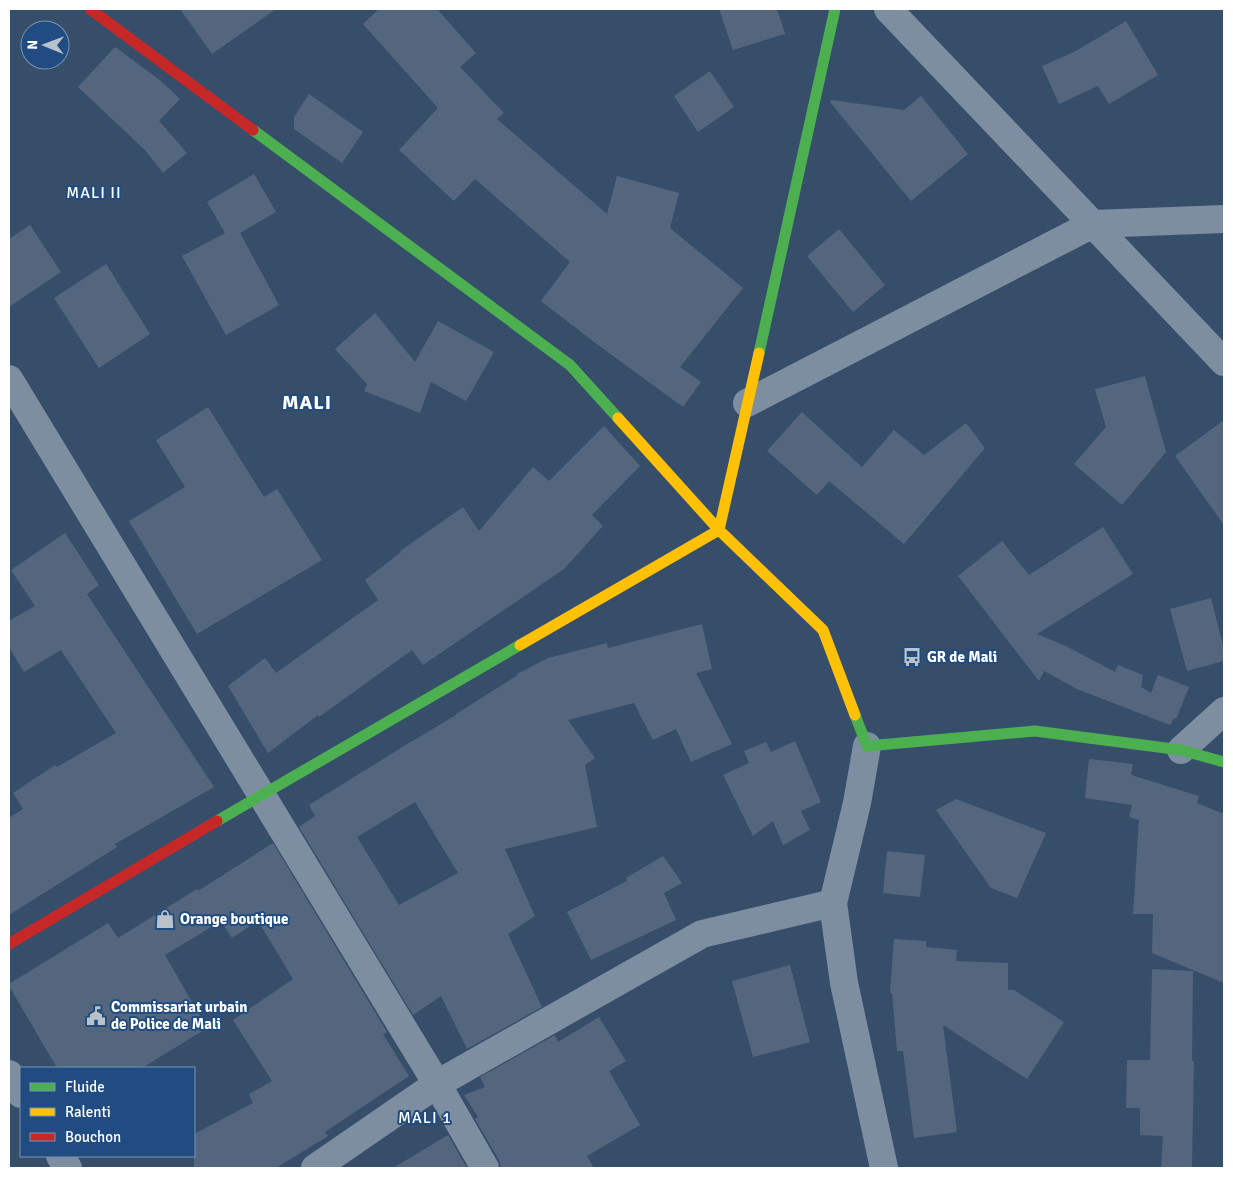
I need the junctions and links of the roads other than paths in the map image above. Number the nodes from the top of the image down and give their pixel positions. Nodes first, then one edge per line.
1 (90, 9) edge
2 (835, 9) edge
3 (888, 9) edge
4 (1224, 219) edge
5 (1093, 224) junction
6 (1224, 362) edge
7 (9, 379) edge
8 (748, 403) junction
9 (719, 530) junction
10 (1224, 711) edge
11 (867, 746) junction
12 (1181, 750) junction
13 (1224, 762) edge
14 (261, 795) junction
15 (833, 903) junction
16 (9, 944) edge
17 (9, 1074) edge
18 (437, 1084) junction
19 (20, 1092) edge
20 (61, 1157) edge
21 (68, 1168) edge
22 (315, 1168) edge
23 (485, 1168) edge
24 (884, 1168) edge

1 - 9 street
2 - 8 street
3 - 5 street
4 - 5 street
5 - 6 street
5 - 8 street
7 - 14 street
8 - 9 street
9 - 11 street
9 - 14 street
10 - 12 street
11 - 12 street
11 - 15 street
12 - 13 street
14 - 16 street
14 - 18 street
15 - 18 street
15 - 24 street
17 - 19 street
18 - 22 street
18 - 23 street
20 - 21 street

